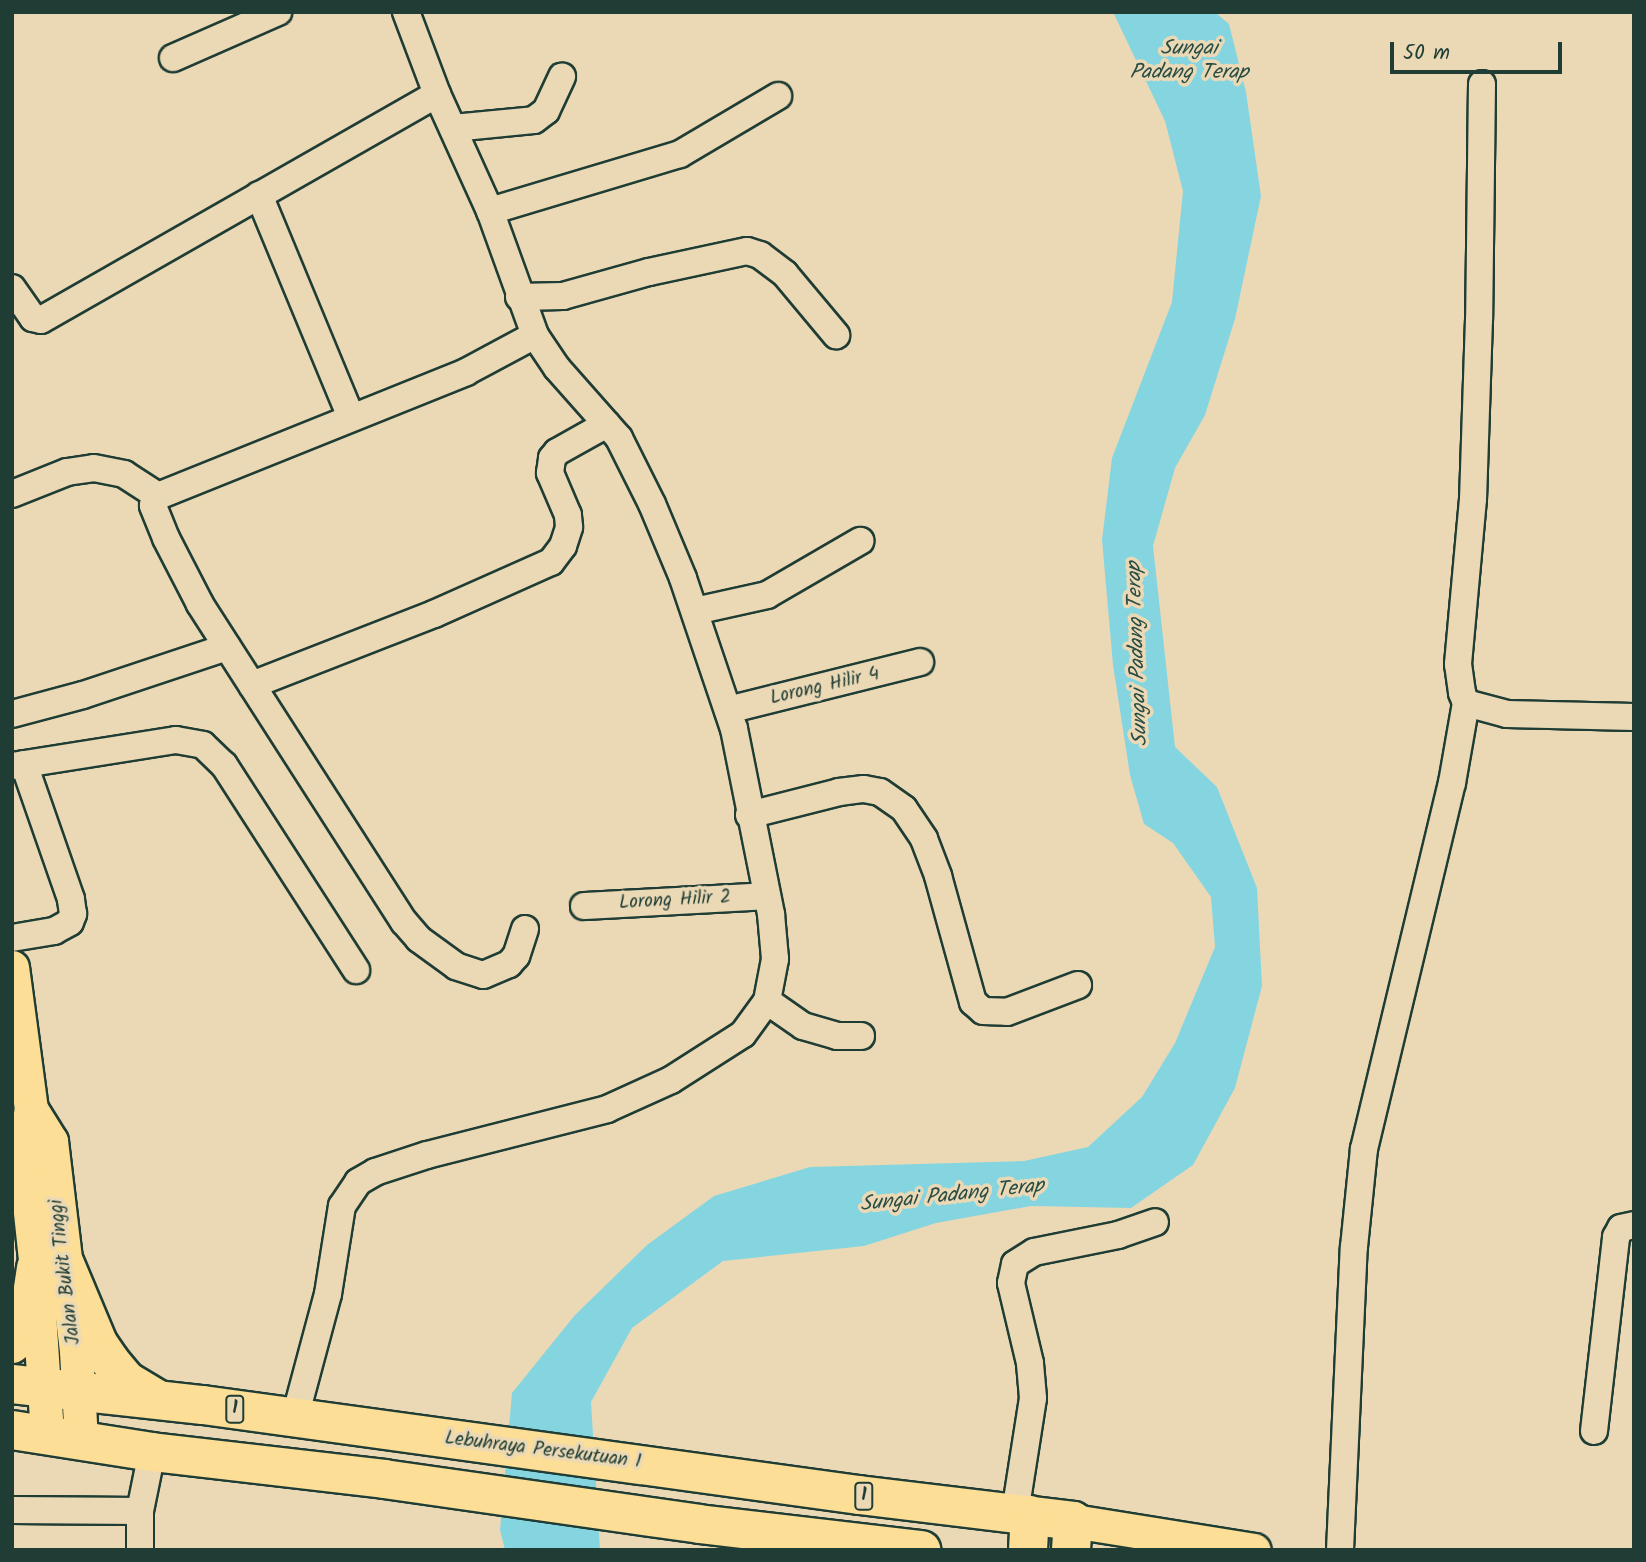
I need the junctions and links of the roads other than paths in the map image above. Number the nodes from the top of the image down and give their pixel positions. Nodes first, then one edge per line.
1 (278, 12) edge
2 (406, 12) edge
3 (173, 58) dead end
4 (562, 77) dead end
5 (1482, 84) dead end
6 (437, 94) junction
7 (778, 96) dead end
8 (453, 128) junction
9 (259, 195) junction
10 (489, 211) junction
11 (12, 288) edge
12 (519, 297) junction
13 (535, 335) junction
14 (836, 335) dead end
15 (351, 417) junction
16 (607, 424) junction
17 (12, 494) edge
18 (158, 496) junction
19 (860, 541) dead end
20 (695, 611) junction
21 (227, 647) junction
22 (920, 662) dead end
23 (252, 684) junction
24 (1466, 703) junction
25 (728, 710) junction
26 (12, 714) edge
27 (1634, 717) edge
28 (18, 765) edge
29 (749, 815) junction
30 (766, 896) junction
31 (584, 906) dead end
32 (525, 929) dead end
33 (12, 938) edge
34 (12, 967) edge
35 (356, 970) dead end
36 (1078, 985) dead end
37 (767, 1000) junction
38 (861, 1036) dead end
39 (19, 1064) edge
40 (1154, 1222) dead end
41 (1634, 1224) edge
42 (51, 1266) junction
43 (12, 1344) edge
44 (45, 1386) edge
45 (159, 1400) junction
46 (295, 1418) junction
47 (1594, 1431) dead end
48 (37, 1435) edge
49 (152, 1452) junction
50 (12, 1510) edge
51 (140, 1511) junction
52 (1024, 1526) edge
53 (1072, 1535) edge
54 (911, 1549) edge
55 (140, 1550) edge
56 (1254, 1550) edge
57 (1340, 1550) edge

1 - 3 street
2 - 6 street
4 - 8 street
5 - 24 street
6 - 8 street
6 - 9 street
7 - 10 street
8 - 10 street
9 - 11 street
9 - 15 street
10 - 12 street
12 - 13 street
12 - 14 street
13 - 15 street
13 - 16 street
15 - 18 street
16 - 20 street
16 - 23 street
17 - 18 street
18 - 21 street
19 - 20 street
20 - 25 street
21 - 23 street
21 - 26 street
22 - 25 street, Lorong Hilir 4
23 - 32 street
24 - 27 street
24 - 57 street
25 - 29 street
28 - 33 street
28 - 35 street
29 - 30 street
29 - 36 street
30 - 31 street, Lorong Hilir 2
30 - 37 street
34 - 39 main road, Jalan Bukit Tinggi
37 - 38 street
37 - 46 street
39 - 42 main road, Jalan Bukit Tinggi
40 - 52 street
41 - 47 street
42 - 43 highway
42 - 44 main road, Jalan Bukit Tinggi
42 - 45 highway
44 - 45 highway, Lebuhraya Persekutuan 1 / 1
44 - 48 main road, Jalan Bukit Tinggi
45 - 46 highway, Lebuhraya Persekutuan 1 / 1
46 - 52 highway, Lebuhraya Persekutuan 1 / 1
48 - 49 highway
49 - 51 street
49 - 54 highway
50 - 51 street
51 - 55 street
52 - 53 highway, Lebuhraya Persekutuan 1 / 1
53 - 56 main road

